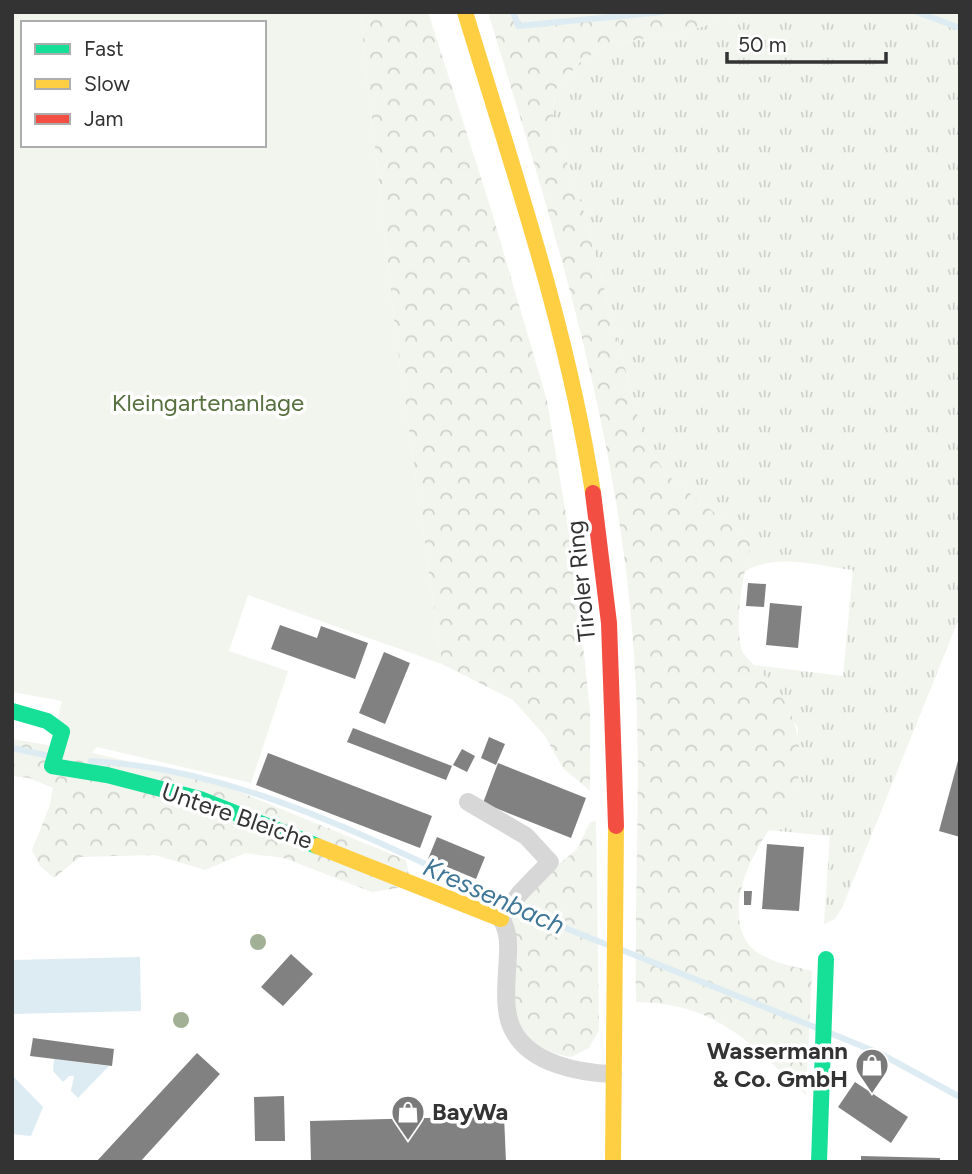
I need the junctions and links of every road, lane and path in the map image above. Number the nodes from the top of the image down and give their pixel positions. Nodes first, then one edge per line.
1 (466, 12) edge
2 (12, 711) edge
3 (468, 802) dead end
4 (508, 909) junction
5 (827, 959) dead end
6 (613, 1074) junction
7 (613, 1162) edge
8 (819, 1162) edge

1 - 6 main road, Tiroler Ring
2 - 4 main road, Untere Bleiche
3 - 4 street
4 - 6 street
5 - 8 main road
6 - 7 main road, Tiroler Ring

